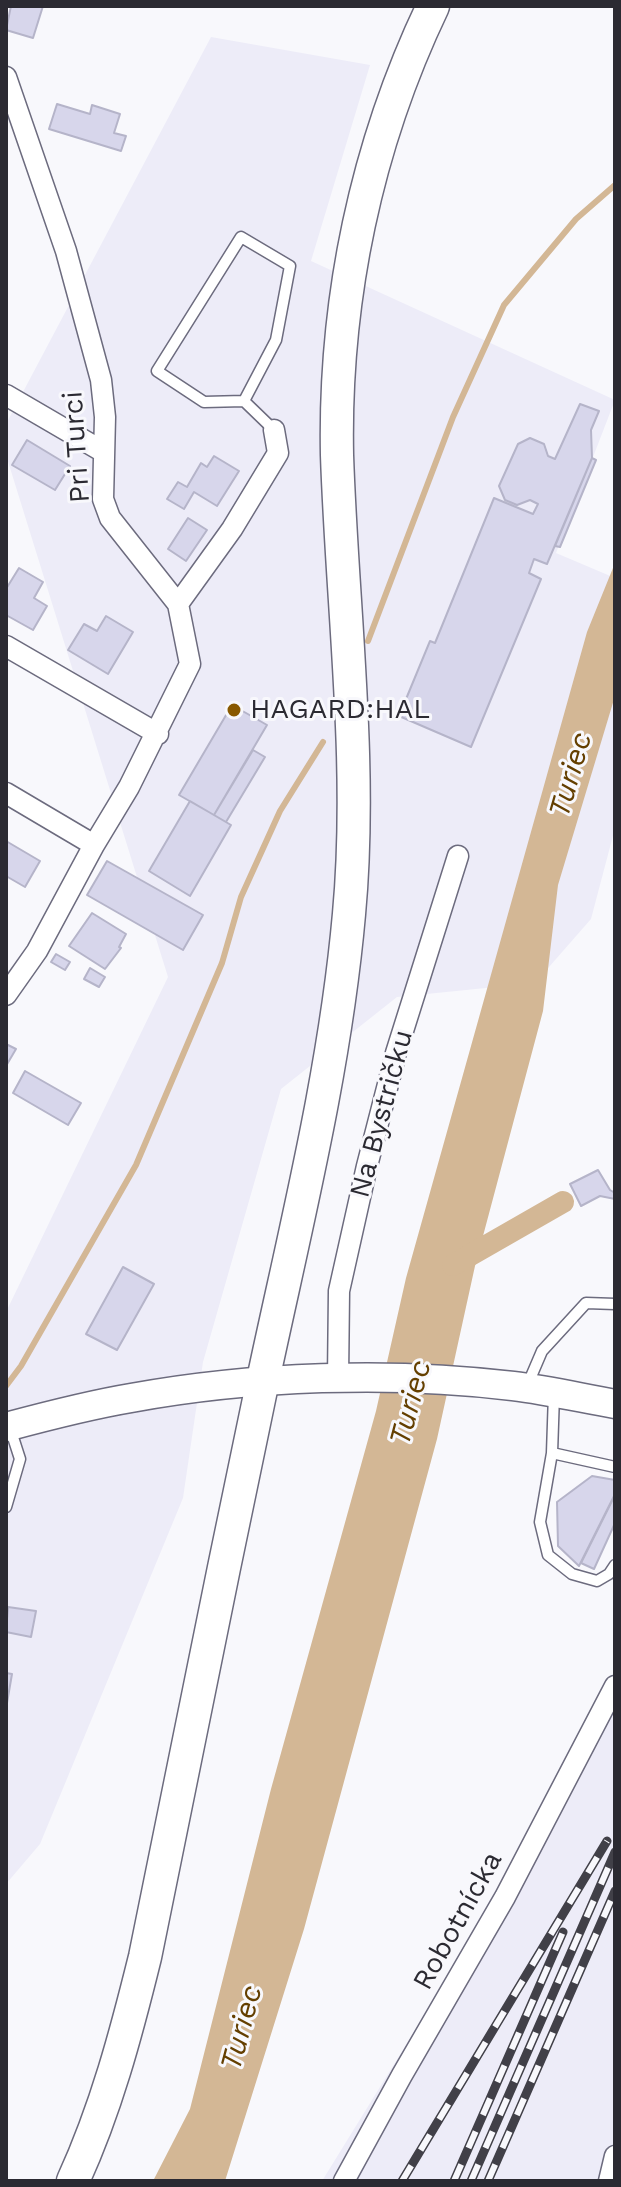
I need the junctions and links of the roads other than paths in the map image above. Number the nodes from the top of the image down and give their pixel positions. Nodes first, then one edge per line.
1 (433, 6) edge
2 (6, 77) edge
3 (6, 395) edge
4 (244, 401) junction
5 (274, 430) joint
6 (102, 451) junction
7 (178, 604) junction
8 (6, 646) edge
9 (158, 734) junction
10 (6, 793) edge
11 (94, 845) junction
12 (458, 856) dead end
13 (6, 995) edge
14 (615, 1304) edge
15 (348, 1378) junction
16 (262, 1383) junction
17 (540, 1390) junction
18 (615, 1404) edge
19 (8, 1426) edge
20 (552, 1453) junction
21 (615, 1467) edge
22 (6, 1507) edge
23 (615, 1565) edge
24 (615, 1686) edge
25 (615, 2156) edge
26 (73, 2181) edge
27 (344, 2181) edge
28 (609, 2181) edge

1 - 16 main road
2 - 6 street, Pri Turci
3 - 6 street
4 - 4 lane
4 - 5 lane
5 - 7 street
6 - 7 street, Pri Turci
7 - 9 street, Pri Turci
8 - 9 street
9 - 11 street, Pri Turci
10 - 11 street
11 - 13 street, Pri Turci
12 - 15 street, Na Bystričku
14 - 17 lane
15 - 16 street
15 - 17 street
16 - 19 street
16 - 26 main road
17 - 18 street
17 - 20 lane
19 - 22 lane
20 - 21 lane
20 - 23 lane
24 - 27 street, Robotnícka
25 - 28 street

